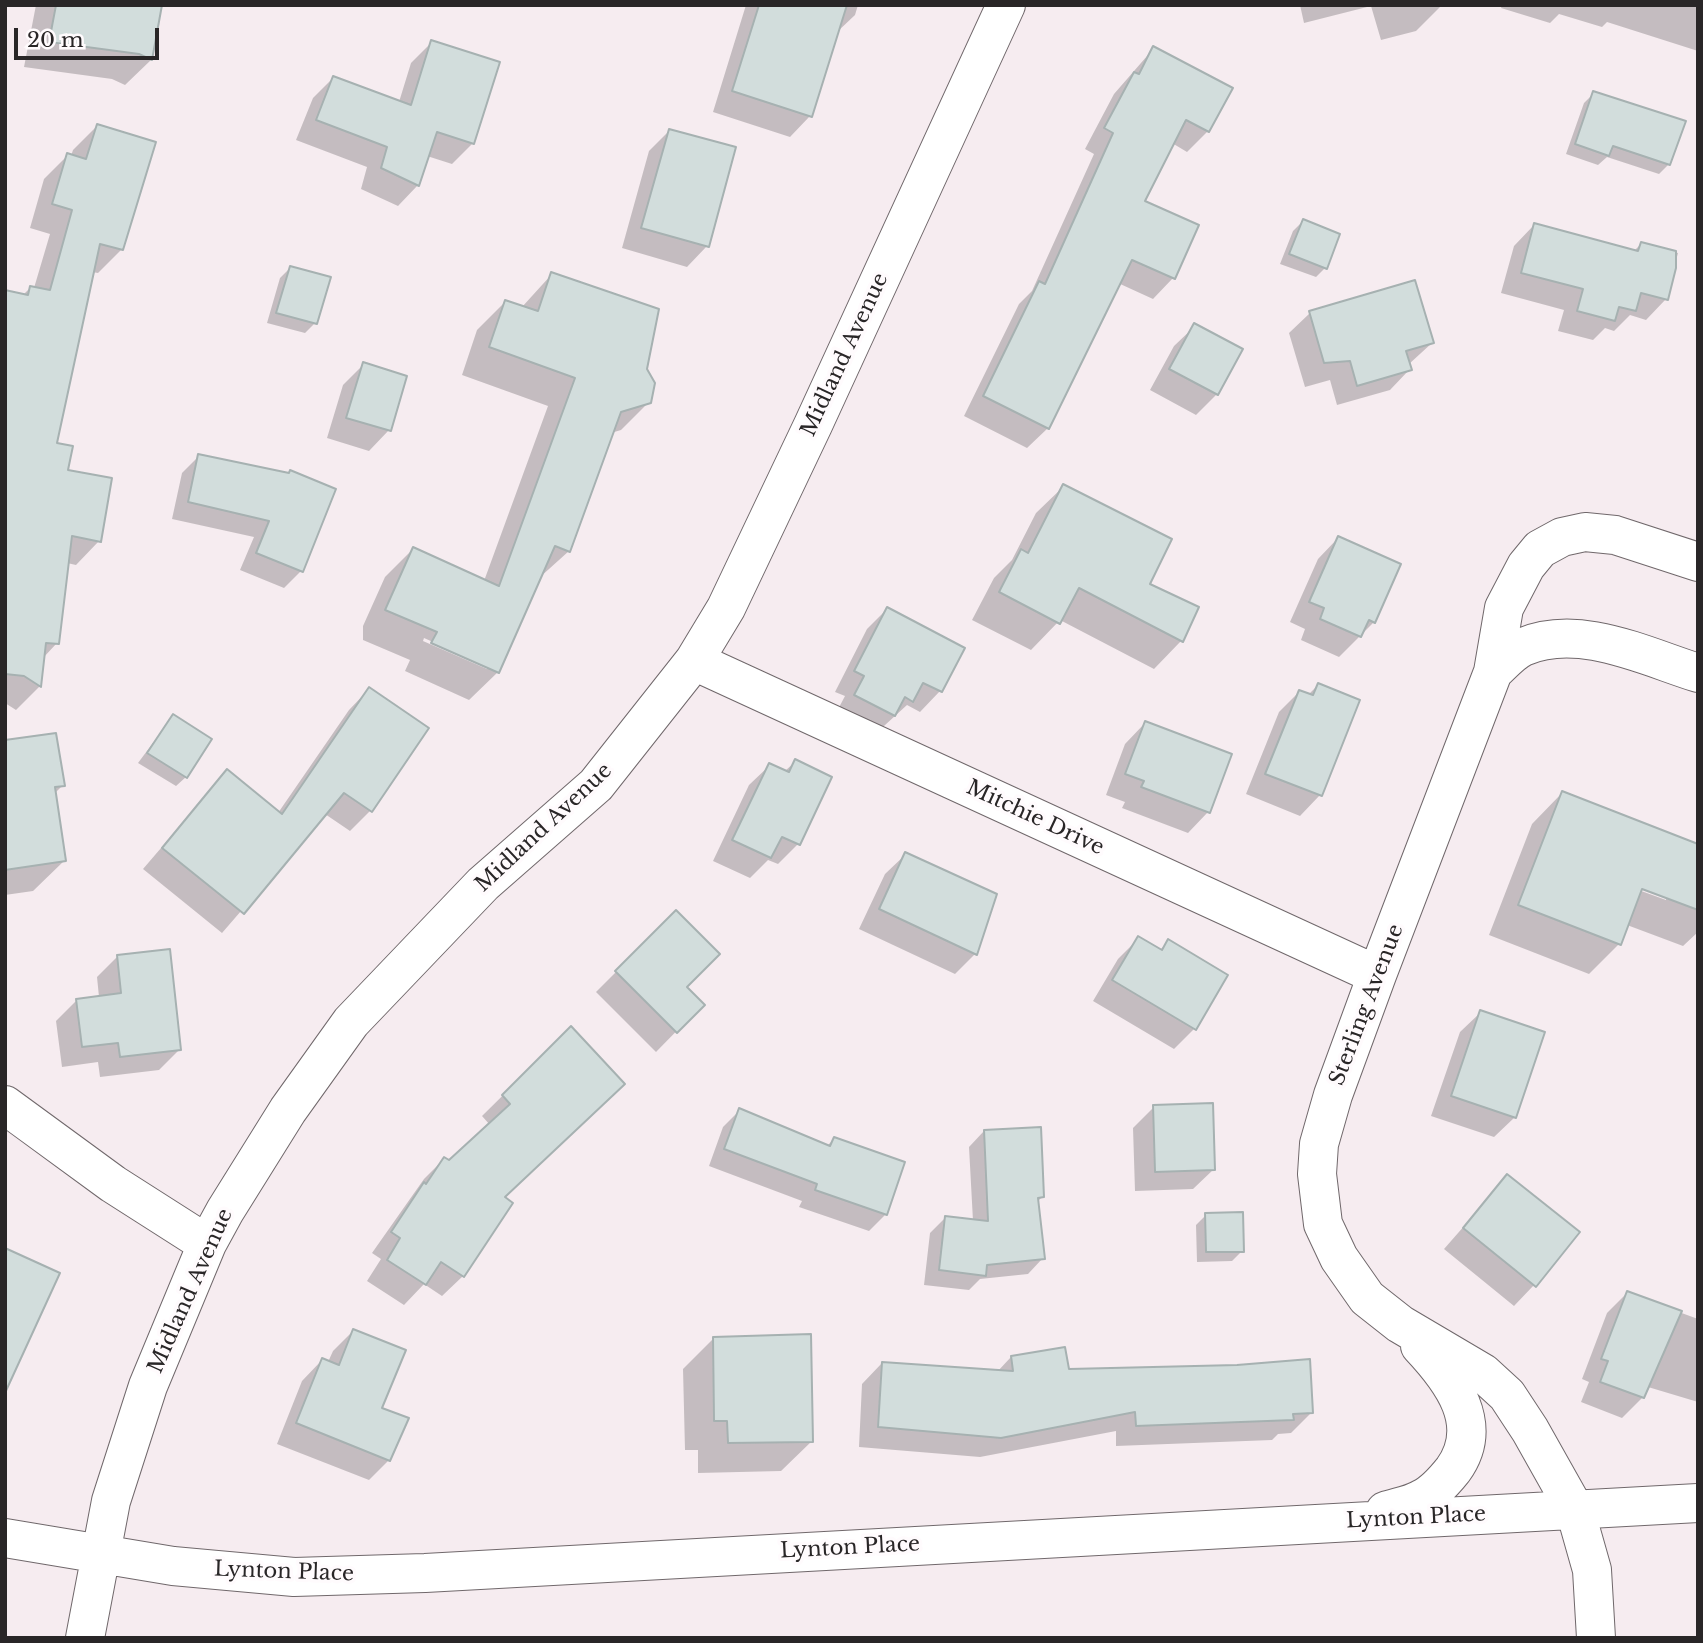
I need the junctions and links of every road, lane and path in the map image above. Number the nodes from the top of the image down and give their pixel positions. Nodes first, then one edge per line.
1 (1006, 5) edge
2 (1698, 562) edge
3 (694, 661) junction
4 (1493, 672) junction
5 (1698, 673) edge
6 (1377, 975) junction
7 (5, 1105) edge
8 (207, 1244) junction
9 (1400, 1324) junction
10 (1698, 1503) edge
11 (1575, 1510) junction
12 (1356, 1521) junction
13 (5, 1538) edge
14 (100, 1553) junction
15 (85, 1638) edge
16 (1596, 1638) edge

1 - 3 street, Midland Avenue
2 - 4 street, Sterling Avenue
3 - 6 street, Mitchie Drive
3 - 8 street, Midland Avenue
4 - 5 street
4 - 6 street, Sterling Avenue
6 - 9 street, Sterling Avenue
7 - 8 street
8 - 14 street, Midland Avenue
9 - 11 street, Sterling Avenue
9 - 12 street, Sterling Avenue
10 - 11 street, Lynton Place
11 - 12 street, Lynton Place
11 - 16 street, Sterling Avenue
12 - 14 street, Lynton Place
13 - 14 street, Lynton Place
14 - 15 street, Midland Avenue

